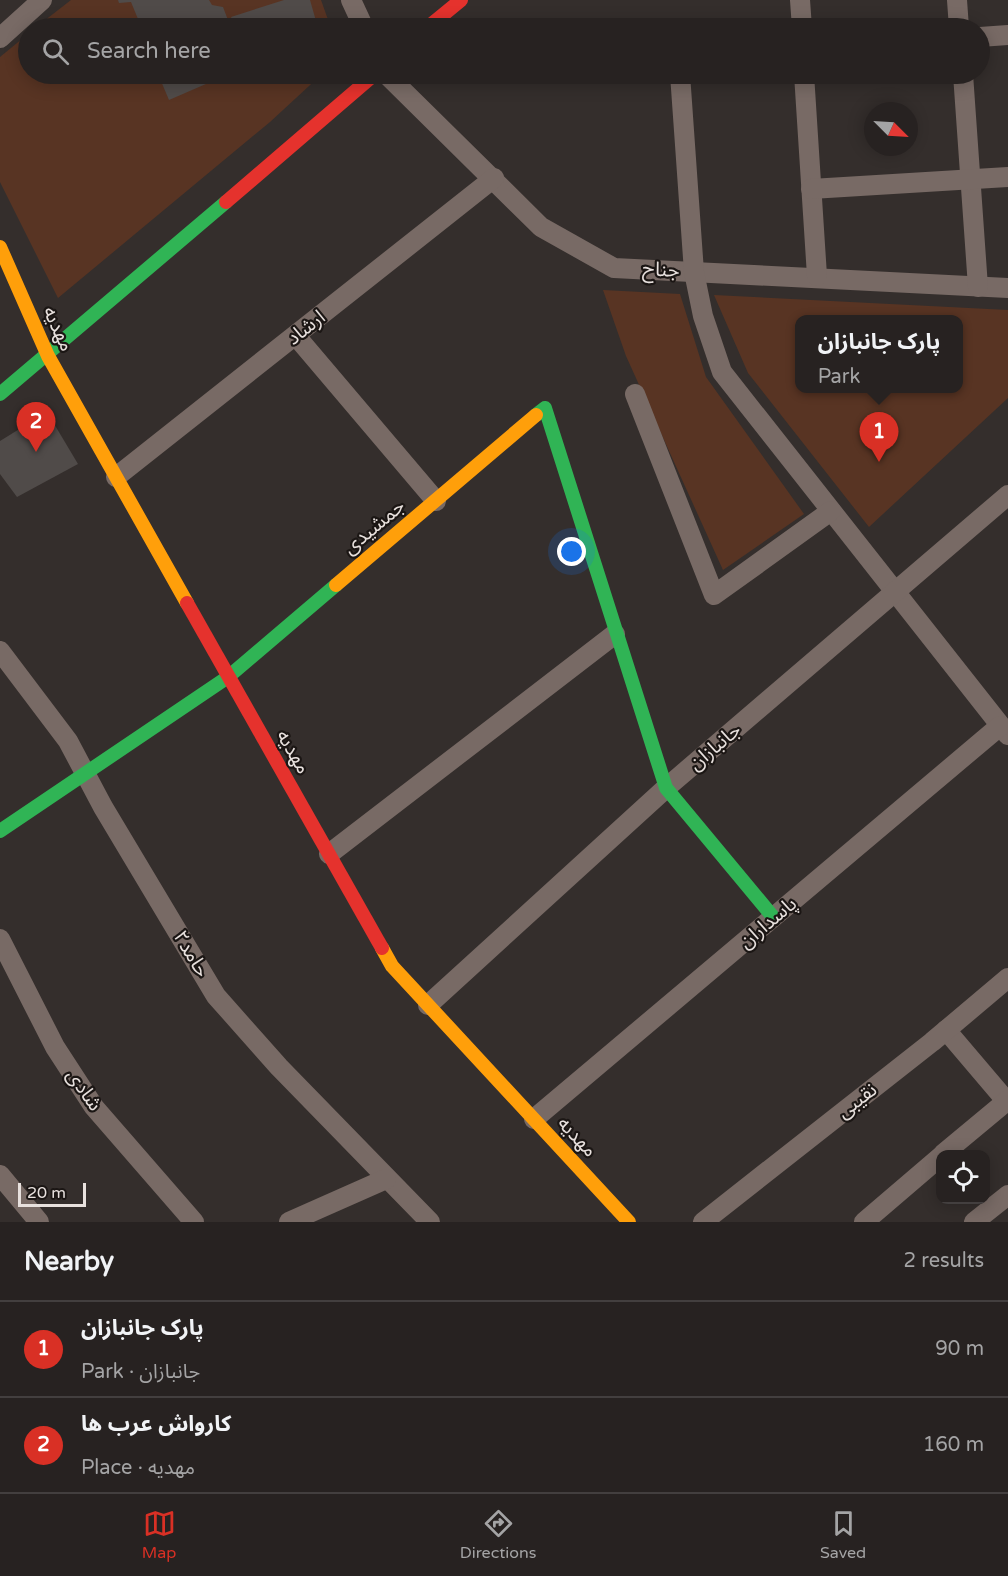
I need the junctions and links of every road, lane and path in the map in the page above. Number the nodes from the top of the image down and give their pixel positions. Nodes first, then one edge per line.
1 (42, 0) edge
2 (351, 0) edge
3 (460, 0) edge
4 (800, 0) edge
5 (957, 0) edge
6 (22, 18) edge
7 (359, 18) edge
8 (439, 18) edge
9 (801, 18) edge
10 (959, 18) edge
11 (18, 22) edge
12 (1008, 35) edge
13 (990, 36) edge
14 (0, 38) edge
15 (363, 84) edge
16 (397, 84) edge
17 (681, 84) edge
18 (805, 84) edge
19 (964, 84) edge
20 (1008, 177) edge
21 (494, 178) junction
22 (971, 180) junction
23 (811, 189) junction
24 (0, 249) edge
25 (694, 272) junction
26 (817, 276) junction
27 (978, 287) junction
28 (1008, 288) edge
29 (296, 336) junction
30 (48, 356) junction
31 (0, 394) edge
32 (635, 394) dead end
33 (116, 477) junction
34 (1008, 495) edge
35 (436, 501) junction
36 (831, 511) junction
37 (896, 593) junction
38 (615, 634) junction
39 (0, 651) edge
40 (228, 677) junction
41 (1005, 730) edge
42 (86, 774) junction
43 (666, 788) junction
44 (0, 831) edge
45 (329, 854) junction
46 (774, 918) junction
47 (0, 939) edge
48 (1008, 978) edge
49 (428, 1005) junction
50 (946, 1030) junction
51 (1008, 1101) edge
52 (534, 1119) junction
53 (949, 1150) edge
54 (936, 1161) edge
55 (0, 1174) edge
56 (386, 1179) junction
57 (1008, 1195) edge
58 (39, 1222) edge
59 (194, 1222) edge
60 (289, 1222) edge
61 (430, 1222) edge
62 (630, 1222) edge
63 (703, 1222) edge
64 (864, 1222) edge
65 (974, 1222) edge

1 - 6 street
2 - 7 street
3 - 8 street
4 - 9 street
5 - 10 street
11 - 14 street
12 - 13 street
15 - 30 street
16 - 21 street, جناح
17 - 25 street
18 - 23 street
19 - 22 street
20 - 22 street
21 - 25 street, جناح
21 - 29 street, ارشاد
22 - 23 street
22 - 27 street
23 - 26 street
24 - 30 street, مهدیه
25 - 26 street, جناح
25 - 36 street
26 - 27 street, جناح
27 - 28 street, جناح
29 - 33 street, ارشاد
29 - 35 street
30 - 31 street
30 - 33 street, مهدیه
32 - 36 street
33 - 40 street, مهدیه
34 - 37 street, جانبازان
35 - 38 street, جمشیدی
35 - 40 street, جمشیدی
36 - 37 street
37 - 41 street
37 - 43 street, جانبازان
38 - 43 street
38 - 45 street
39 - 42 street, حامد۲
40 - 42 street, جمشیدی
40 - 45 street, مهدیه
41 - 46 street, پاسداران
42 - 44 street, جمشیدی
42 - 56 street, حامد۲
43 - 46 street
43 - 49 street, جانبازان
45 - 49 street, مهدیه
46 - 52 street, پاسداران
47 - 59 street, شادی
48 - 50 street, نقیبی
49 - 52 street, مهدیه
50 - 51 street
50 - 63 street, نقیبی
51 - 53 street
52 - 62 street, مهدیه
54 - 64 street
55 - 58 street
56 - 60 street
56 - 61 street, حامد۲
57 - 65 street

